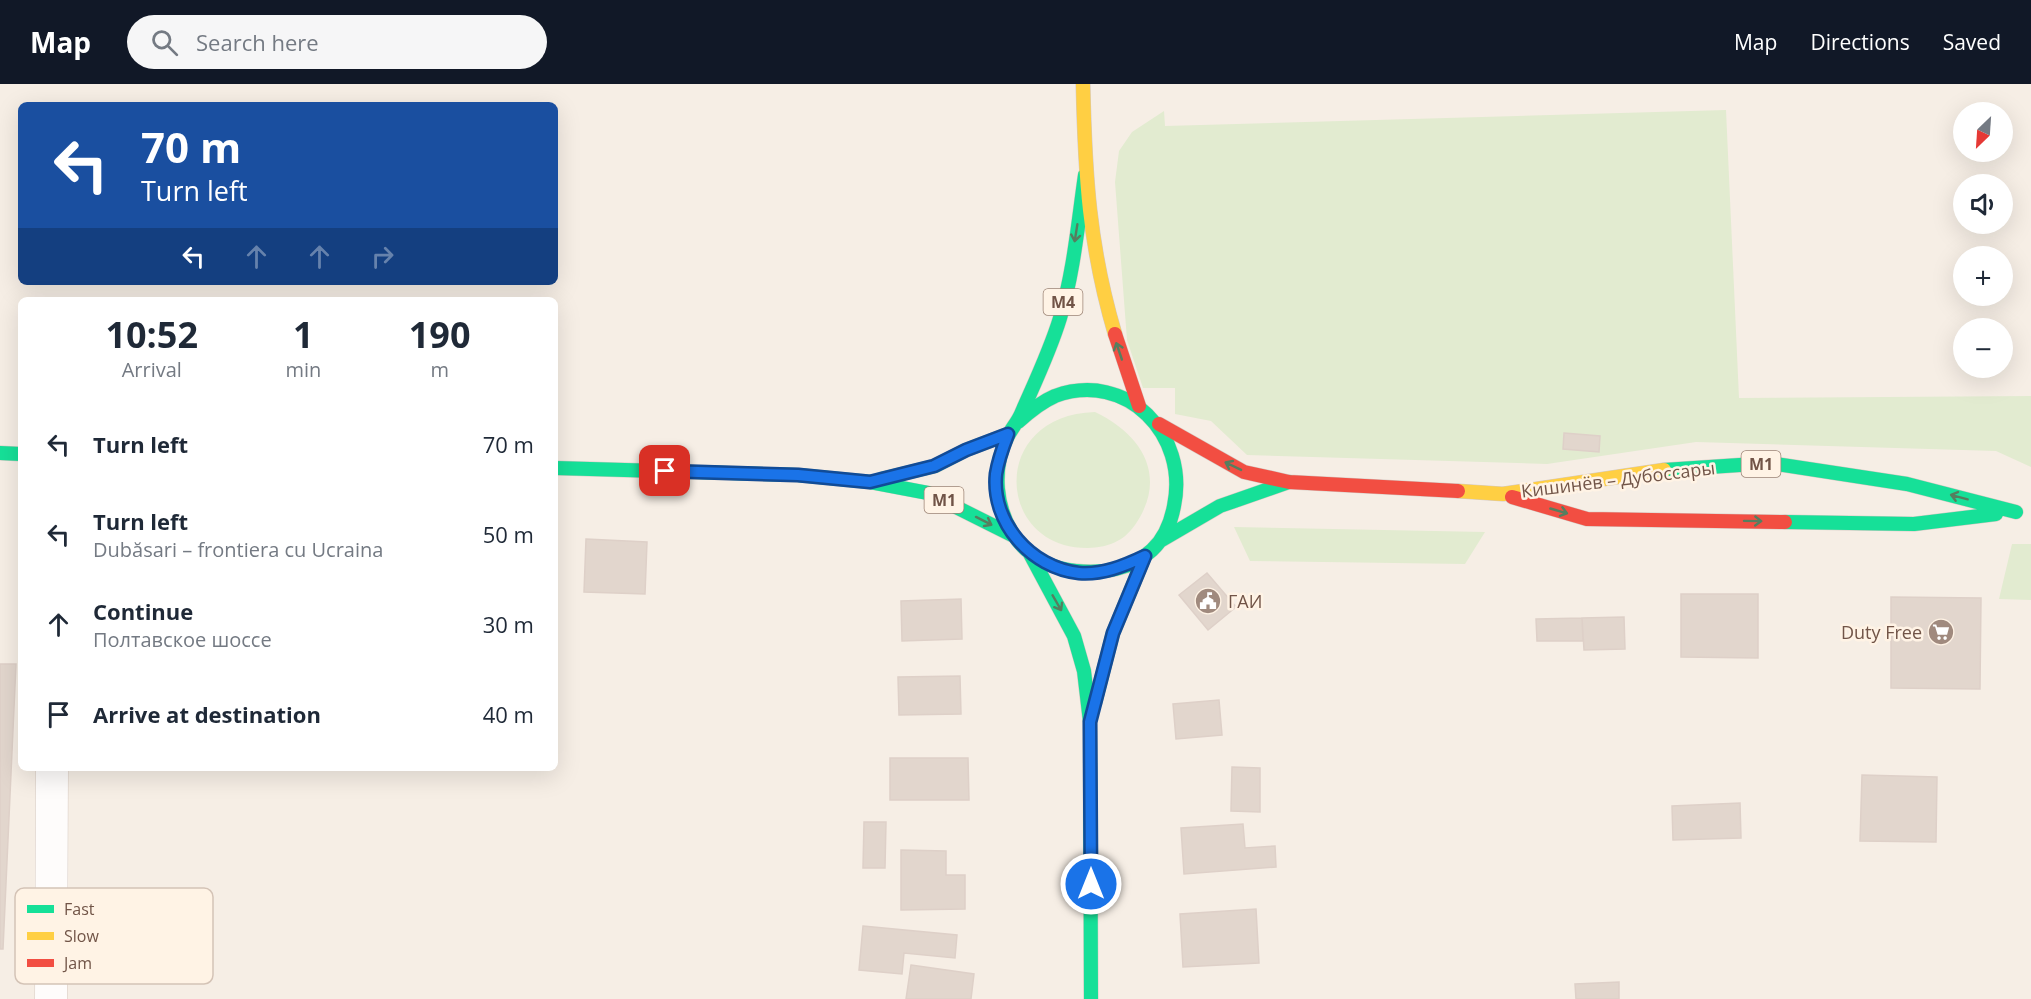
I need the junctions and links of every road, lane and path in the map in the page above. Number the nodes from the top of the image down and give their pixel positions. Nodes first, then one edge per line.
1 (1083, 84) edge
2 (1085, 175) junction
3 (1139, 406) junction
4 (1018, 422) junction
5 (1159, 424) junction
6 (1008, 434) junction
7 (0, 453) edge
8 (18, 454) edge
9 (558, 468) edge
10 (870, 482) junction
11 (1289, 482) junction
12 (1503, 494) junction
13 (2016, 512) junction
14 (2031, 512) edge
15 (1012, 535) junction
16 (1160, 541) junction
17 (1029, 552) junction
18 (1145, 556) junction
19 (1090, 722) junction
20 (52, 771) edge
21 (51, 888) edge
22 (51, 984) edge
23 (51, 999) edge
24 (1091, 999) edge

1 - 2 highway, M4
3 -> 2 highway, M4
2 -> 4 highway, M4
3 - 4 highway
3 - 5 highway
4 - 6 highway
11 -> 5 highway, Кишинёв – Дубоссары / M1
5 - 16 highway
6 - 10 highway, M1
6 - 15 highway
7 - 8 highway
9 - 10 highway, M1
10 -> 15 highway, M1
11 - 12 highway, Кишинёв – Дубоссары / M1
11 - 16 highway, Кишинёв – Дубоссары / M1
12 -> 13 highway, Кишинёв – Дубоссары / M1
13 -> 12 highway, Кишинёв – Дубоссары / M1
13 - 14 highway, Кишинёв – Дубоссары / M1
15 - 17 highway
16 - 18 highway
17 - 18 highway
17 -> 19 highway
18 - 19 highway
19 - 24 highway
20 - 21 street
22 - 23 street

